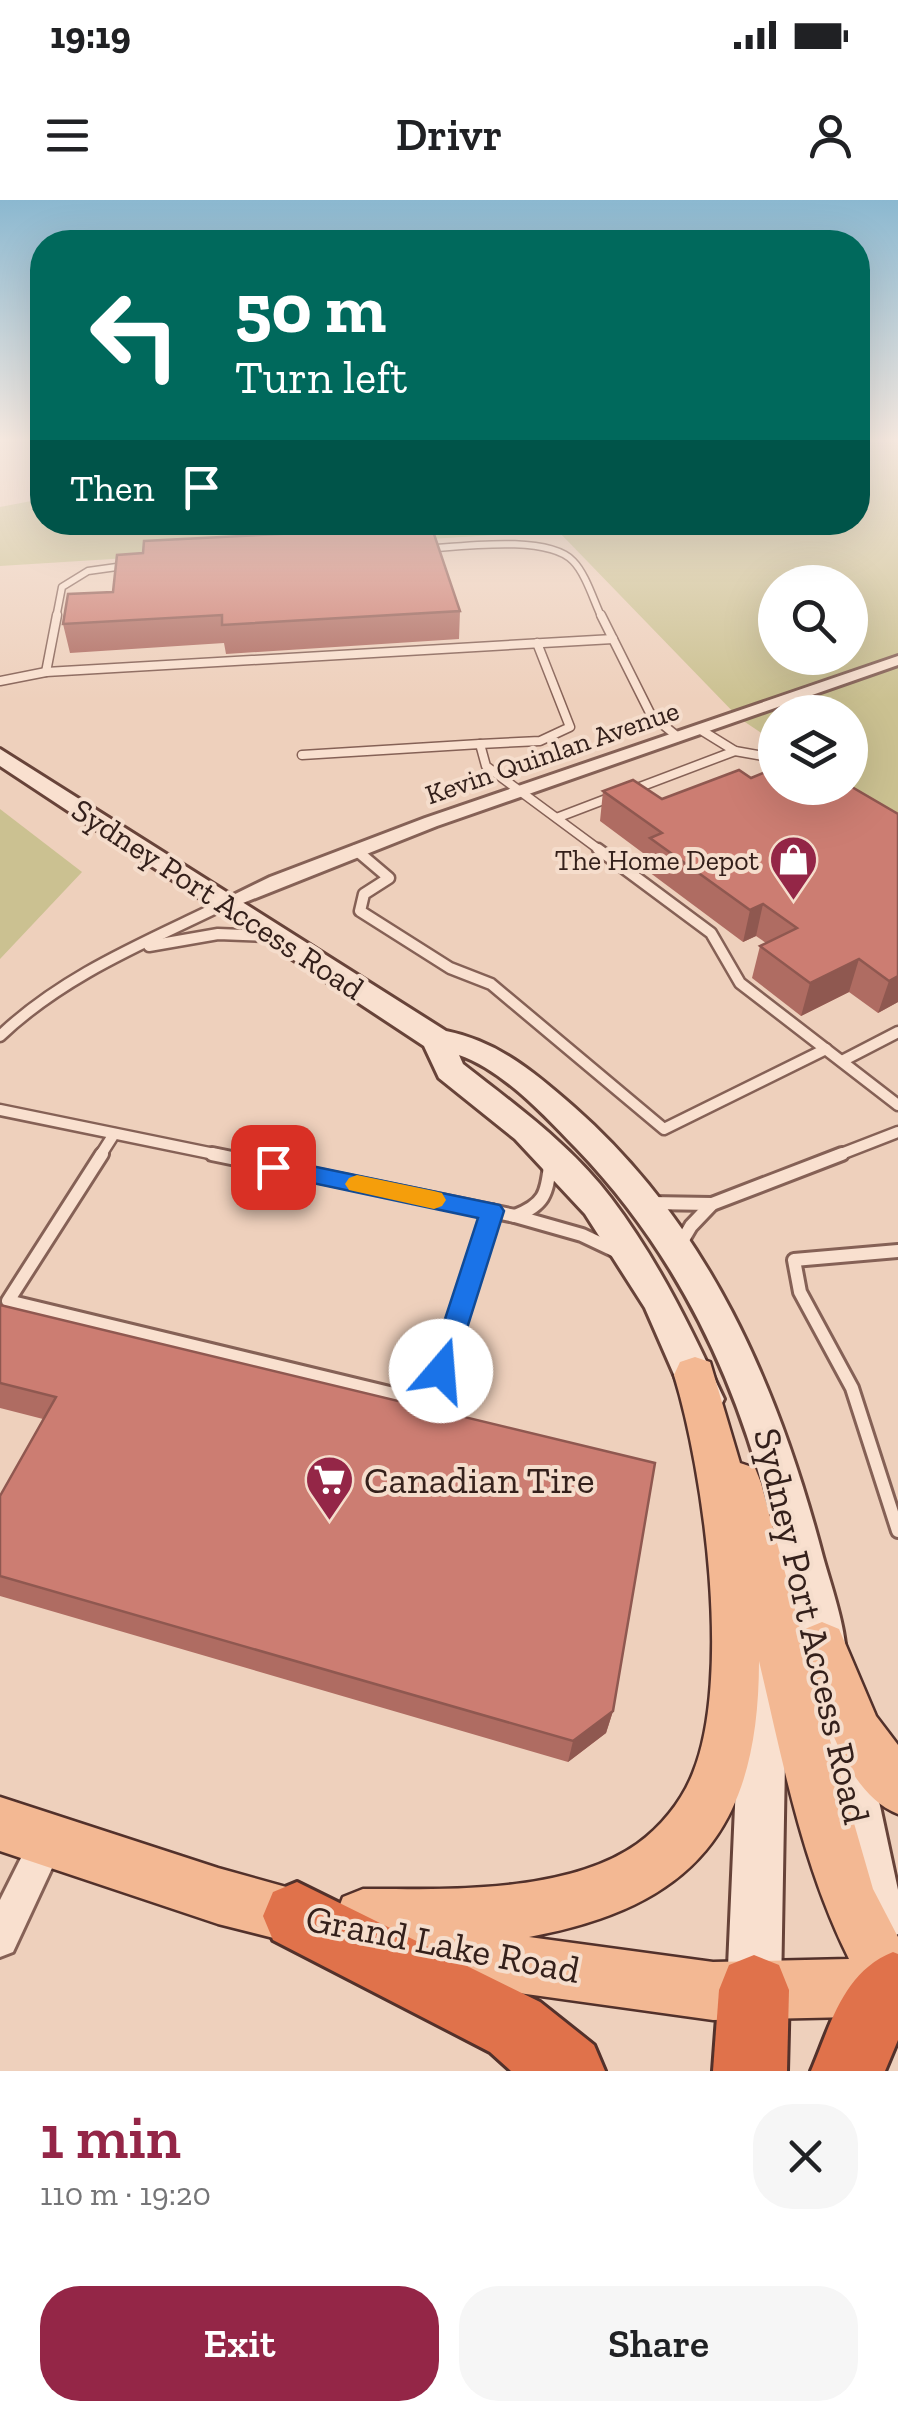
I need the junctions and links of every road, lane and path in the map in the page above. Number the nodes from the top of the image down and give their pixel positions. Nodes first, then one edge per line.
1 (416, 550) edge
2 (141, 564) edge
3 (613, 640) junction
4 (537, 643) junction
5 (898, 660) edge
6 (46, 672) junction
7 (0, 681) edge
8 (701, 730) junction
9 (678, 737) junction
10 (480, 744) junction
11 (735, 751) junction
12 (302, 754) dead end
13 (758, 755) edge
14 (0, 756) edge
15 (518, 790) junction
16 (559, 817) junction
17 (356, 850) junction
18 (226, 903) junction
19 (278, 937) junction
20 (135, 949) junction
21 (898, 1032) edge
22 (0, 1036) edge
23 (437, 1040) junction
24 (826, 1049) junction
25 (842, 1061) junction
26 (898, 1105) edge
27 (0, 1110) edge
28 (898, 1132) edge
29 (114, 1134) junction
30 (550, 1152) junction
31 (645, 1202) junction
32 (712, 1204) junction
33 (492, 1211) junction
34 (515, 1216) junction
35 (678, 1248) junction
36 (898, 1250) edge
37 (640, 1266) junction
38 (4, 1304) edge
39 (695, 1375) junction
40 (898, 1531) edge
41 (822, 1646) junction
42 (898, 1788) edge
43 (24, 1832) edge
44 (297, 1916) junction
45 (0, 1939) edge
46 (754, 1990) junction
47 (896, 1996) edge
48 (568, 2071) edge
49 (750, 2071) edge
50 (848, 2071) edge

1 - 3 lane
2 - 6 lane
3 - 4 lane
3 - 9 lane
4 - 6 lane
4 - 10 lane
5 - 8 street, Kevin Quinlan Avenue
6 - 7 lane
8 - 9 street, Kevin Quinlan Avenue
8 - 11 lane
9 - 15 street, Kevin Quinlan Avenue
10 - 12 lane
10 - 15 lane
11 - 13 lane
11 - 16 lane
14 - 18 main road, Sydney Port Access Road
15 - 16 lane
15 - 17 street, Kevin Quinlan Avenue
16 - 24 lane
17 - 18 street, Kevin Quinlan Avenue
17 - 24 lane
18 - 19 main road, Sydney Port Access Road
18 - 20 lane
19 - 20 lane
19 - 23 main road, Sydney Port Access Road
20 - 22 lane
21 - 25 lane
23 - 30 main road, Sydney Port Access Road
23 - 31 main road, Sydney Port Access Road
24 - 25 lane
25 - 26 lane
27 - 29 lane
28 - 32 lane
29 - 33 lane
29 - 38 lane
30 - 34 lane
30 - 37 main road, Sydney Port Access Road
31 - 32 lane
31 - 35 main road, Sydney Port Access Road
32 - 35 lane
33 - 34 lane
33 - 38 lane
34 - 37 lane
35 - 41 main road, Sydney Port Access Road
36 - 40 lane
37 - 39 main road, Sydney Port Access Road
39 - 44 main road
39 - 46 main road, Sydney Port Access Road
39 - 47 main road
41 - 42 main road
41 - 47 main road, Sydney Port Access Road
43 - 44 main road, Grand Lake Road
43 - 45 street
44 - 46 main road, Grand Lake Road
44 - 48 highway
46 - 47 main road, Grand Lake Road
46 - 49 highway
47 - 50 highway

